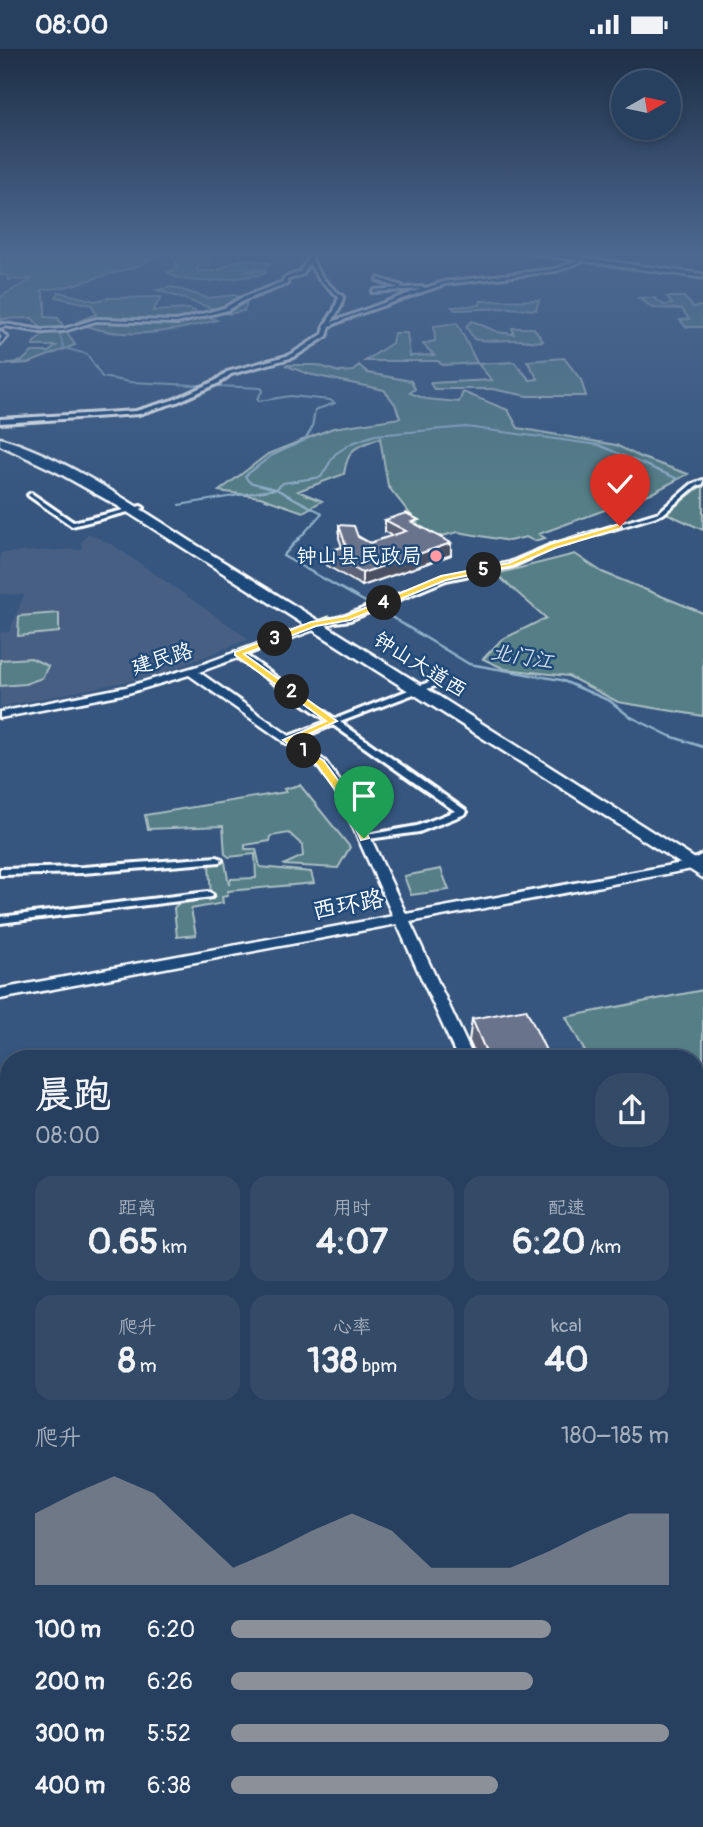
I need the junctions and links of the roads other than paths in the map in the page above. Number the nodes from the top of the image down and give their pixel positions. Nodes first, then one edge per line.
1 (323, 336) edge
2 (0, 421) edge
3 (0, 435) edge
4 (0, 441) edge
5 (703, 482) edge
6 (31, 495) dead end
7 (135, 509) junction
8 (322, 622) junction
9 (238, 654) junction
10 (190, 671) junction
11 (425, 686) junction
12 (0, 715) edge
13 (333, 721) junction
14 (287, 740) junction
15 (364, 838) junction
16 (217, 860) dead end
17 (700, 863) edge
18 (0, 872) edge
19 (208, 895) dead end
20 (401, 919) junction
21 (0, 920) edge
22 (0, 994) edge
23 (462, 1050) edge

1 - 2 street
3 - 7 highway, 钟山大道西
4 - 7 highway, 钟山大道西
5 - 8 street
6 - 7 street
7 - 8 highway, 钟山大道西
8 - 9 street, 建民路
8 - 11 highway, 钟山大道西
9 - 10 street, 建民路
9 - 13 street
10 - 12 street, 建民路
10 - 14 street
11 - 13 street
11 - 17 highway, 钟山大道西
13 - 14 street
13 - 15 street
14 - 15 street
15 - 20 street
16 - 18 street
17 - 20 street, 西环路
19 - 21 street
20 - 22 street, 西环路
20 - 23 street

